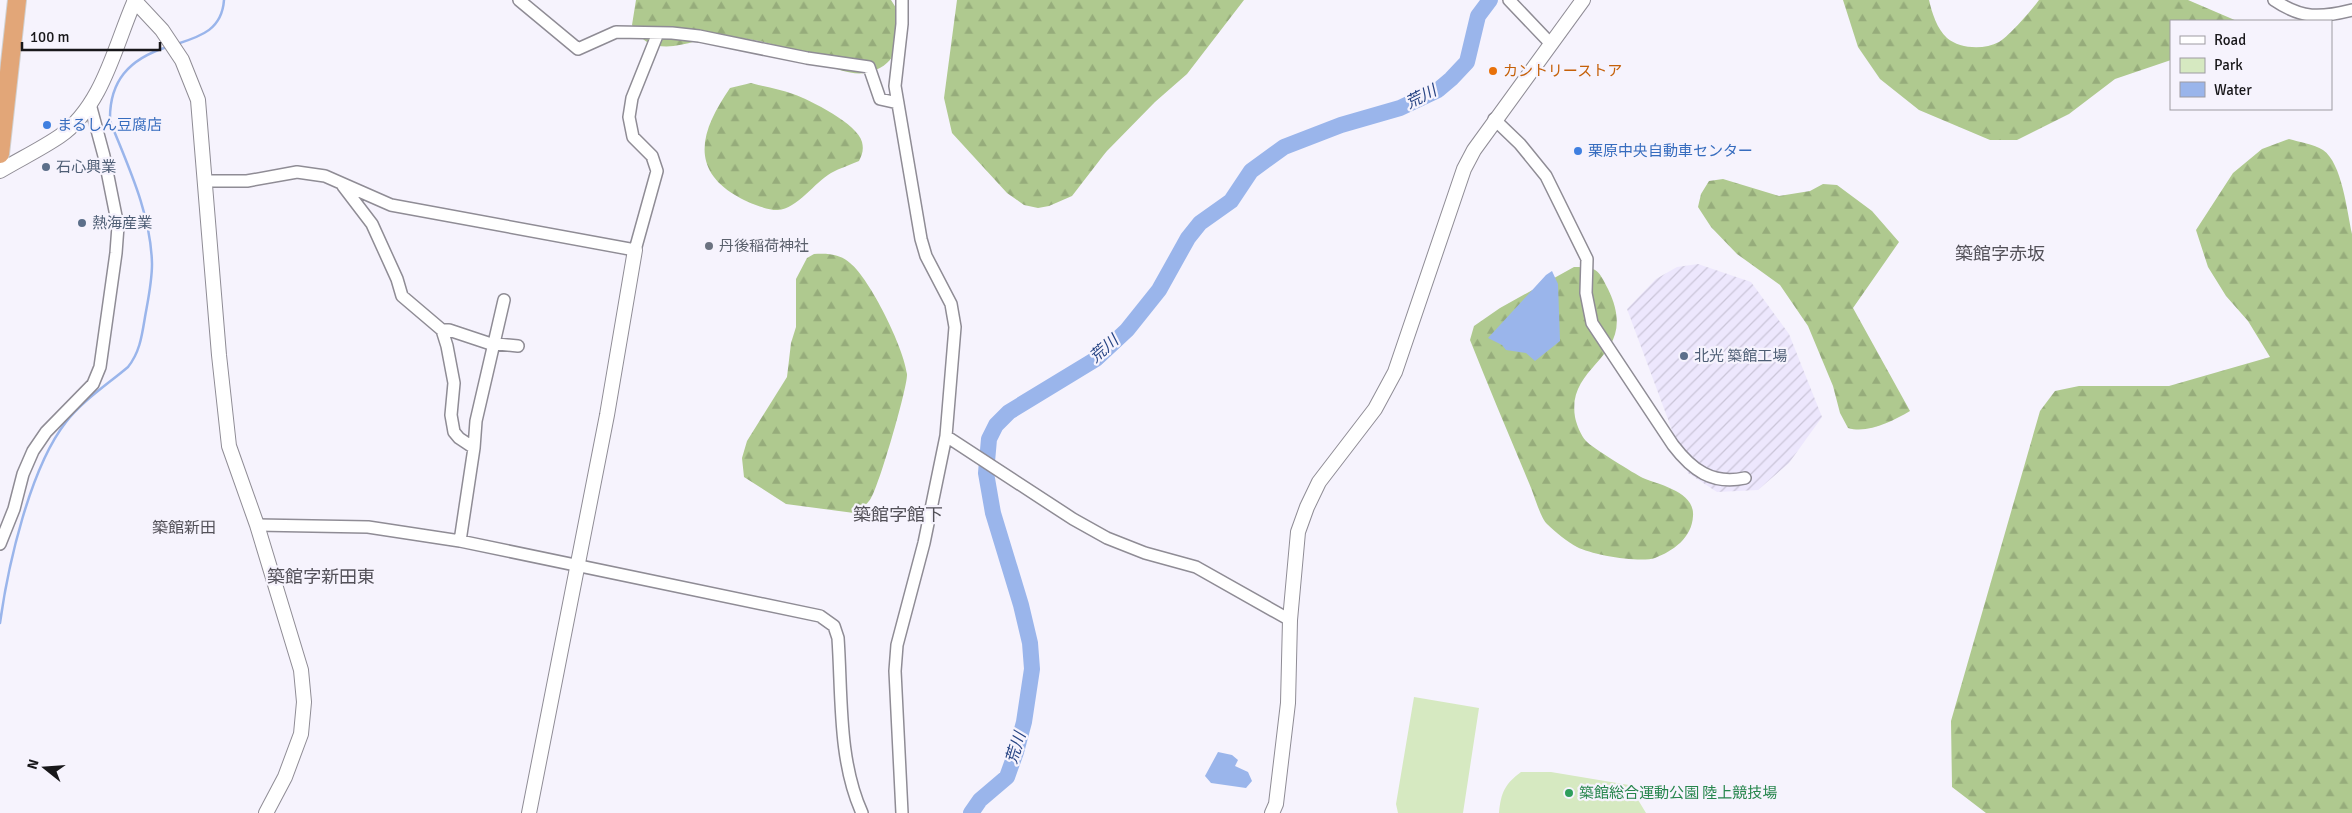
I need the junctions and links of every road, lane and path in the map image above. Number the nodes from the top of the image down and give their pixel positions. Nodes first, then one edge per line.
1 (16, 0) edge
2 (134, 0) edge
3 (519, 0) edge
4 (902, 0) edge
5 (1509, 0) edge
6 (1583, 0) edge
7 (2274, 0) edge
8 (2352, 10) edge
9 (658, 33) junction
10 (1551, 44) junction
11 (898, 103) junction
12 (90, 104) junction
13 (1494, 119) junction
14 (0, 154) edge
15 (0, 171) edge
16 (204, 181) junction
17 (342, 184) junction
18 (635, 250) junction
19 (504, 300) dead end
20 (442, 330) junction
21 (494, 343) junction
22 (518, 346) dead end
23 (946, 436) junction
24 (474, 448) junction
25 (1745, 478) dead end
26 (258, 525) junction
27 (460, 541) junction
28 (0, 544) edge
29 (578, 565) junction
30 (1290, 620) junction
31 (266, 813) edge
32 (529, 813) edge
33 (862, 813) edge
34 (902, 813) edge
35 (1272, 813) edge

1 - 14 highway
2 - 12 street
2 - 16 street
3 - 9 street
4 - 11 street
5 - 10 street
6 - 10 street
7 - 8 street
9 - 11 street
9 - 18 street
10 - 13 street
11 - 23 street
12 - 15 street
12 - 28 street
13 - 25 street
13 - 30 street
16 - 17 street
16 - 26 street
17 - 18 street
17 - 20 street
18 - 29 street
19 - 21 street
20 - 21 street
20 - 24 street
21 - 22 street
21 - 24 street
23 - 30 street
23 - 34 street
24 - 27 street
26 - 27 street
26 - 31 street
27 - 29 street
29 - 32 street
29 - 33 street
30 - 35 street

